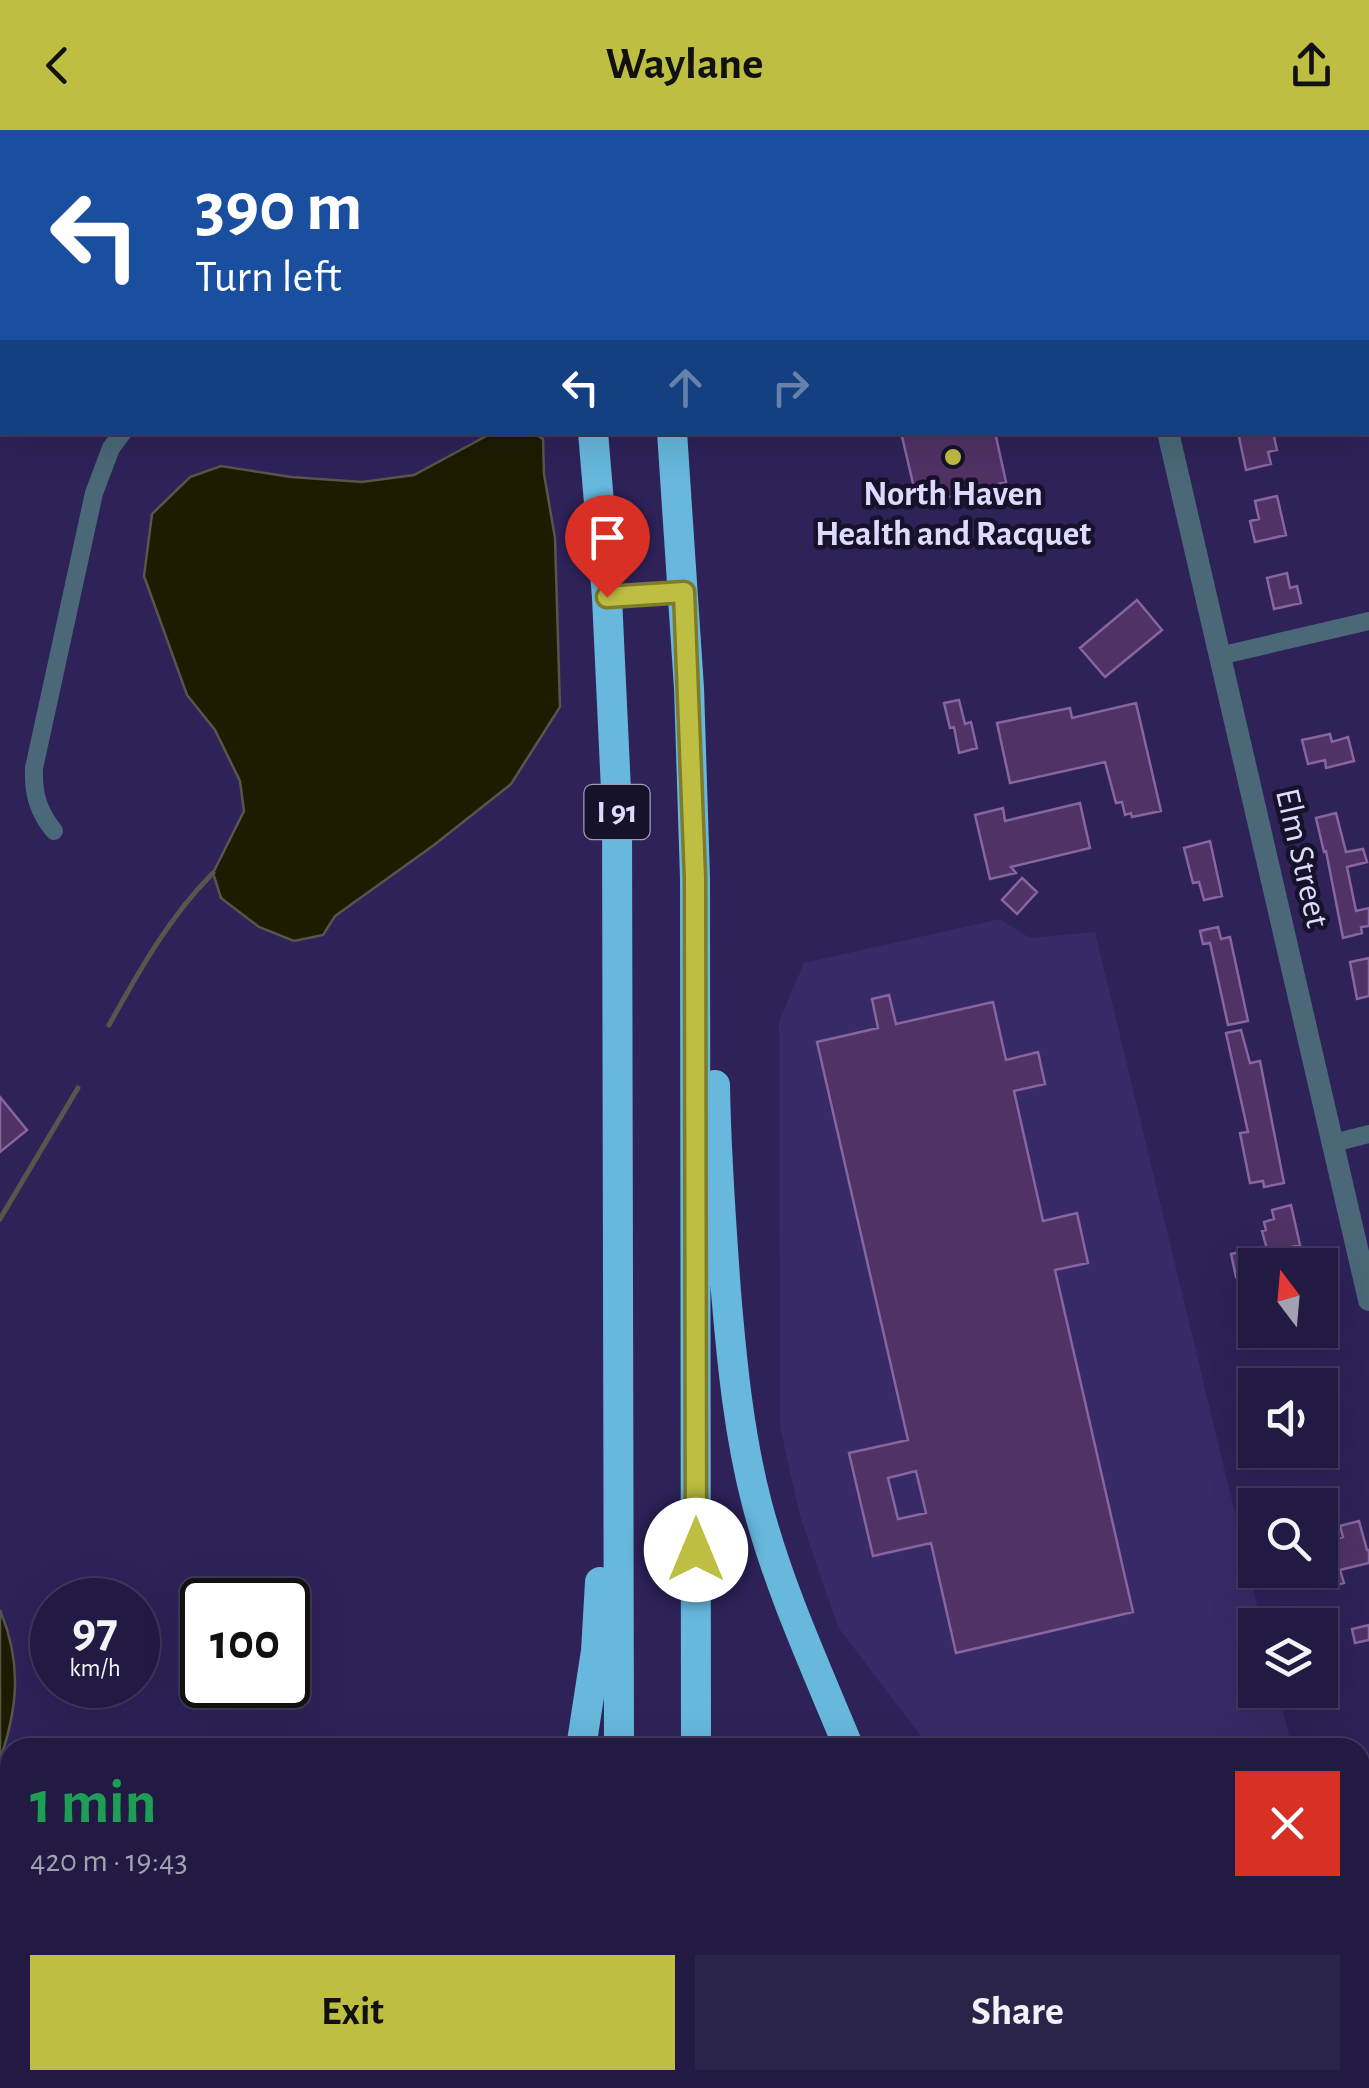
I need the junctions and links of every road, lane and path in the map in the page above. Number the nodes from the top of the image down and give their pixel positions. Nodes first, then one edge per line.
1 (120, 435) edge
2 (593, 435) edge
3 (672, 435) edge
4 (1169, 435) edge
5 (684, 592) junction
6 (607, 597) junction
7 (1369, 622) edge
8 (1219, 656) junction
9 (54, 831) dead end
10 (695, 918) junction
11 (1369, 1134) edge
12 (1332, 1143) junction
13 (1369, 1300) edge
14 (619, 1451) junction
15 (583, 1738) edge
16 (619, 1738) edge
17 (696, 1738) edge
18 (845, 1738) edge

1 - 9 street
2 - 6 highway, I 91
3 - 5 highway, I 91
4 - 8 street, Elm Street
5 - 6 lane
5 - 10 highway, I 91
6 - 14 highway, I 91
7 - 8 street
8 - 12 street, Elm Street
10 - 17 highway, I 91
10 - 18 highway
11 - 12 street
12 - 13 street, Elm Street
14 - 15 highway
14 - 16 highway, I 91

